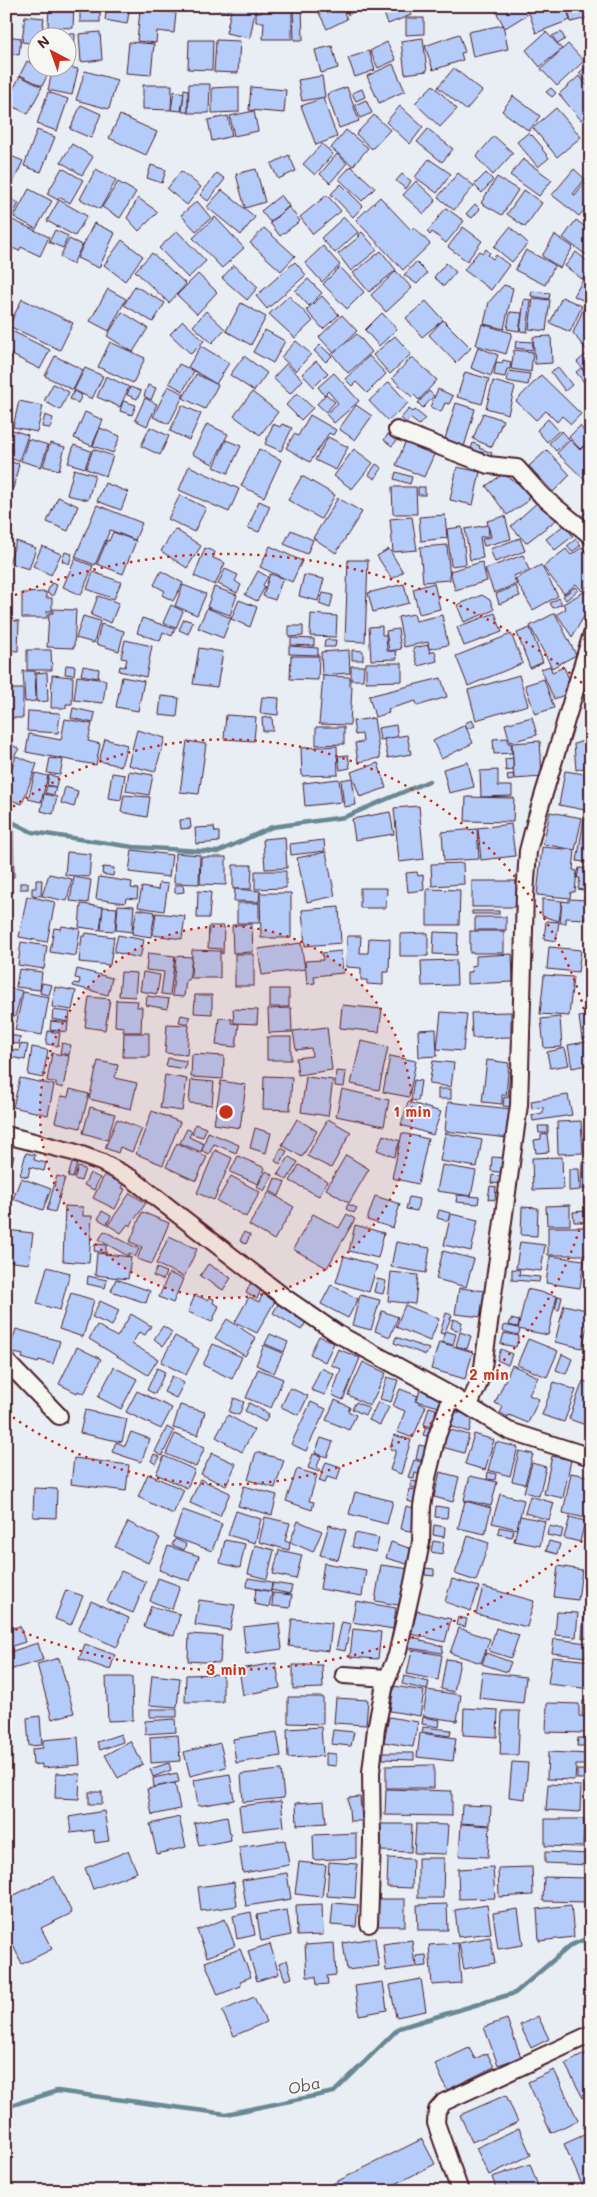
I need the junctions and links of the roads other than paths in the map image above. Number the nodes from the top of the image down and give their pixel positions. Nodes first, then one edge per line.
1 (397, 430) dead end
2 (591, 536) edge
3 (591, 637) edge
4 (6, 1135) edge
5 (6, 1361) edge
6 (452, 1396) junction
7 (468, 1405) junction
8 (59, 1416) dead end
9 (591, 1457) edge
10 (344, 1675) dead end
11 (387, 1678) junction
12 (369, 1924) dead end
13 (591, 2034) edge
14 (460, 2191) edge

1 - 2 street
3 - 7 street
4 - 6 street
5 - 8 street
6 - 7 street
6 - 11 street
7 - 9 street
10 - 11 street
11 - 12 street
13 - 14 street

